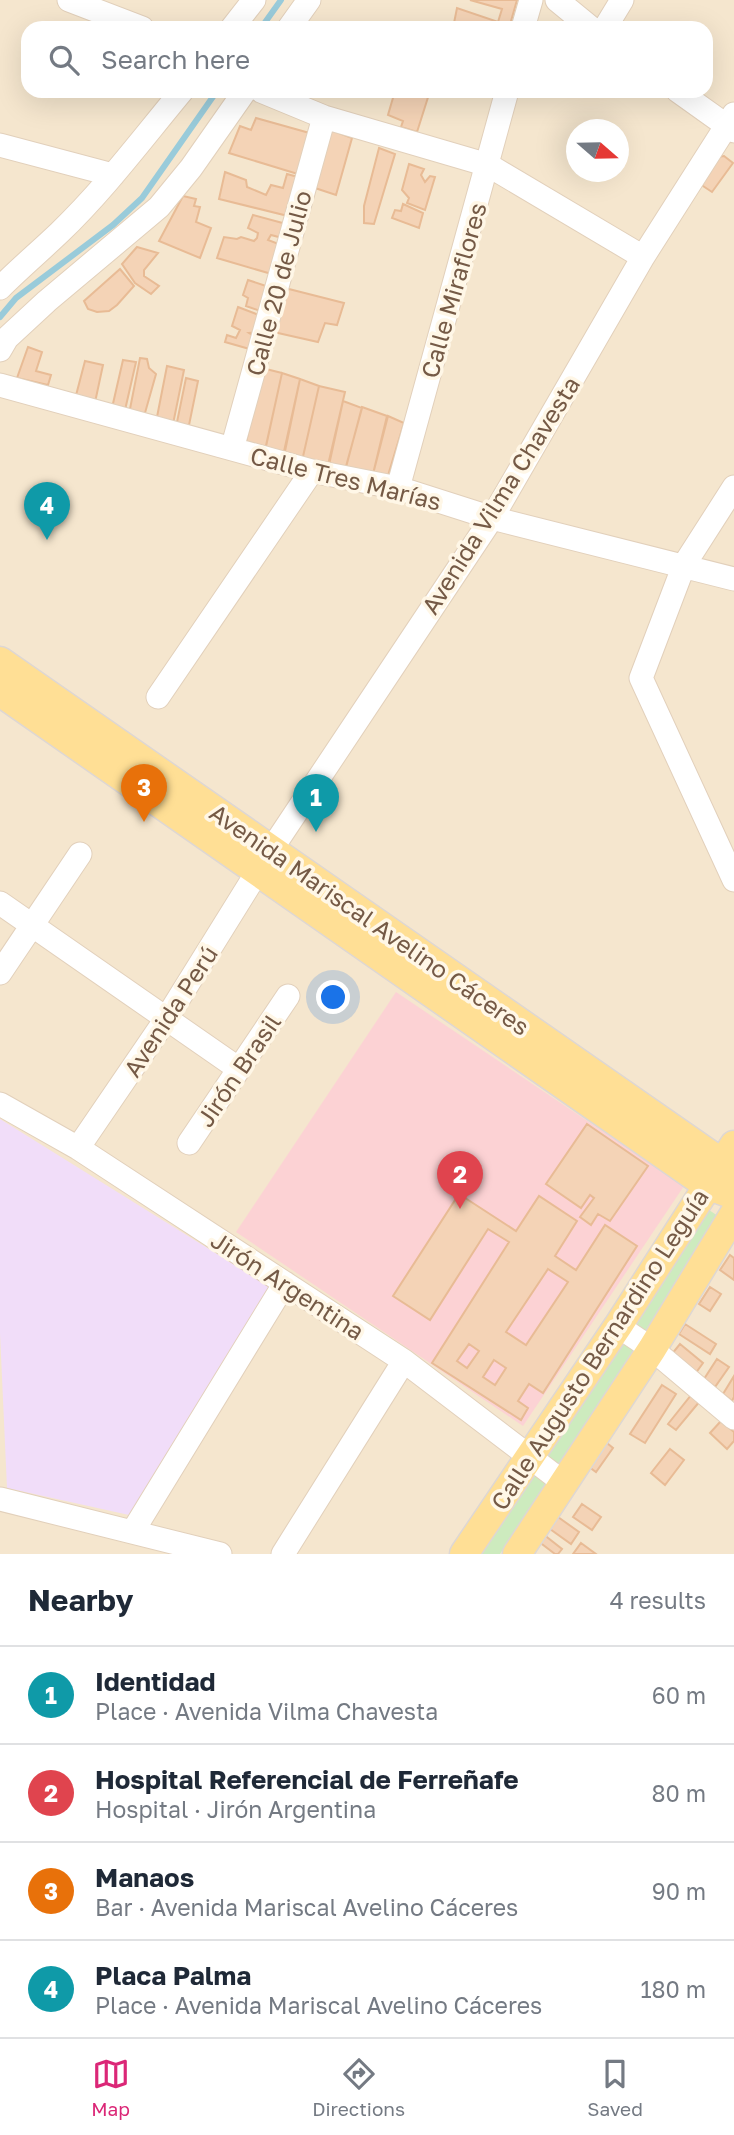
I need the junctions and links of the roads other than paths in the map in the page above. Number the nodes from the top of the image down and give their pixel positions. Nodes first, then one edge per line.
1 (69, 0) edge
2 (254, 0) edge
3 (309, 0) edge
4 (531, 0) edge
5 (557, 0) edge
6 (622, 0) edge
7 (124, 21) edge
8 (238, 21) edge
9 (294, 21) edge
10 (525, 21) edge
11 (582, 21) edge
12 (609, 21) edge
13 (176, 98) edge
14 (240, 98) edge
15 (278, 98) edge
16 (505, 98) edge
17 (689, 98) edge
18 (324, 117) junction
19 (732, 124) edge
20 (0, 145) edge
21 (488, 165) junction
22 (113, 175) junction
23 (643, 257) junction
24 (0, 288) edge
25 (0, 350) edge
26 (0, 385) edge
27 (232, 449) junction
28 (312, 471) junction
29 (734, 487) edge
30 (398, 488) junction
31 (492, 518) junction
32 (684, 565) junction
33 (734, 579) edge
34 (0, 661) edge
35 (0, 692) edge
36 (158, 697) dead end
37 (80, 854) dead end
38 (265, 861) junction
39 (734, 880) edge
40 (0, 903) edge
41 (32, 925) junction
42 (0, 973) edge
43 (288, 996) dead end
44 (166, 1019) junction
45 (239, 1069) junction
46 (0, 1104) edge
47 (189, 1143) dead end
48 (78, 1148) junction
49 (724, 1169) edge
50 (734, 1195) edge
51 (734, 1214) edge
52 (285, 1283) junction
53 (618, 1326) junction
54 (652, 1349) junction
55 (404, 1361) junction
56 (734, 1418) edge
57 (528, 1457) junction
58 (564, 1483) junction
59 (0, 1499) edge
60 (133, 1531) junction
61 (220, 1554) edge
62 (283, 1554) edge
63 (464, 1554) edge
64 (517, 1554) edge

1 - 7 street
2 - 8 street
3 - 9 street
4 - 10 street
5 - 11 street
6 - 12 street
13 - 22 street
14 - 25 street
15 - 18 street
16 - 21 street, Calle Miraflores
17 - 19 street
18 - 21 street
18 - 27 street, Calle 20 de Julio
19 - 23 street, Avenida Vilma Chavesta
20 - 22 street
21 - 23 street
21 - 30 street, Calle Miraflores
22 - 24 street
23 - 31 street, Avenida Vilma Chavesta
26 - 27 street, Calle Tres Marías
27 - 28 street, Calle Tres Marías
28 - 30 street, Calle Tres Marías
28 - 36 street
29 - 32 street
30 - 31 street, Calle Tres Marías
31 - 32 street, Calle Tres Marías
31 - 38 street, Avenida Vilma Chavesta
32 - 33 street, Calle Tres Marías
32 - 39 street
34 - 38 main road, Avenida Mariscal Avelino Cáceres
35 - 38 main road, Avenida Mariscal Avelino Cáceres
37 - 41 street
38 - 44 street, Avenida Perú
38 - 49 main road, Avenida Mariscal Avelino Cáceres
40 - 41 street
41 - 42 street
41 - 44 street
43 - 45 street, Jirón Brasil
44 - 45 street
44 - 48 street, Avenida Perú
45 - 47 street, Jirón Brasil
46 - 48 street, Jirón Argentina
48 - 52 street, Jirón Argentina
49 - 50 main road, Avenida Mariscal Avelino Cáceres
49 - 53 main road, Calle Augusto Bernardino Leguía
51 - 54 main road, Calle Augusto Bernardino Leguía
52 - 55 street, Jirón Argentina
52 - 60 street
53 - 54 street
53 - 57 main road, Calle Augusto Bernardino Leguía
54 - 56 street
54 - 58 main road, Calle Augusto Bernardino Leguía
55 - 57 street, Jirón Argentina
55 - 62 street
57 - 58 street, Jirón Argentina
57 - 63 main road, Calle Augusto Bernardino Leguía
58 - 64 main road, Calle Augusto Bernardino Leguía
59 - 60 street
60 - 61 street

